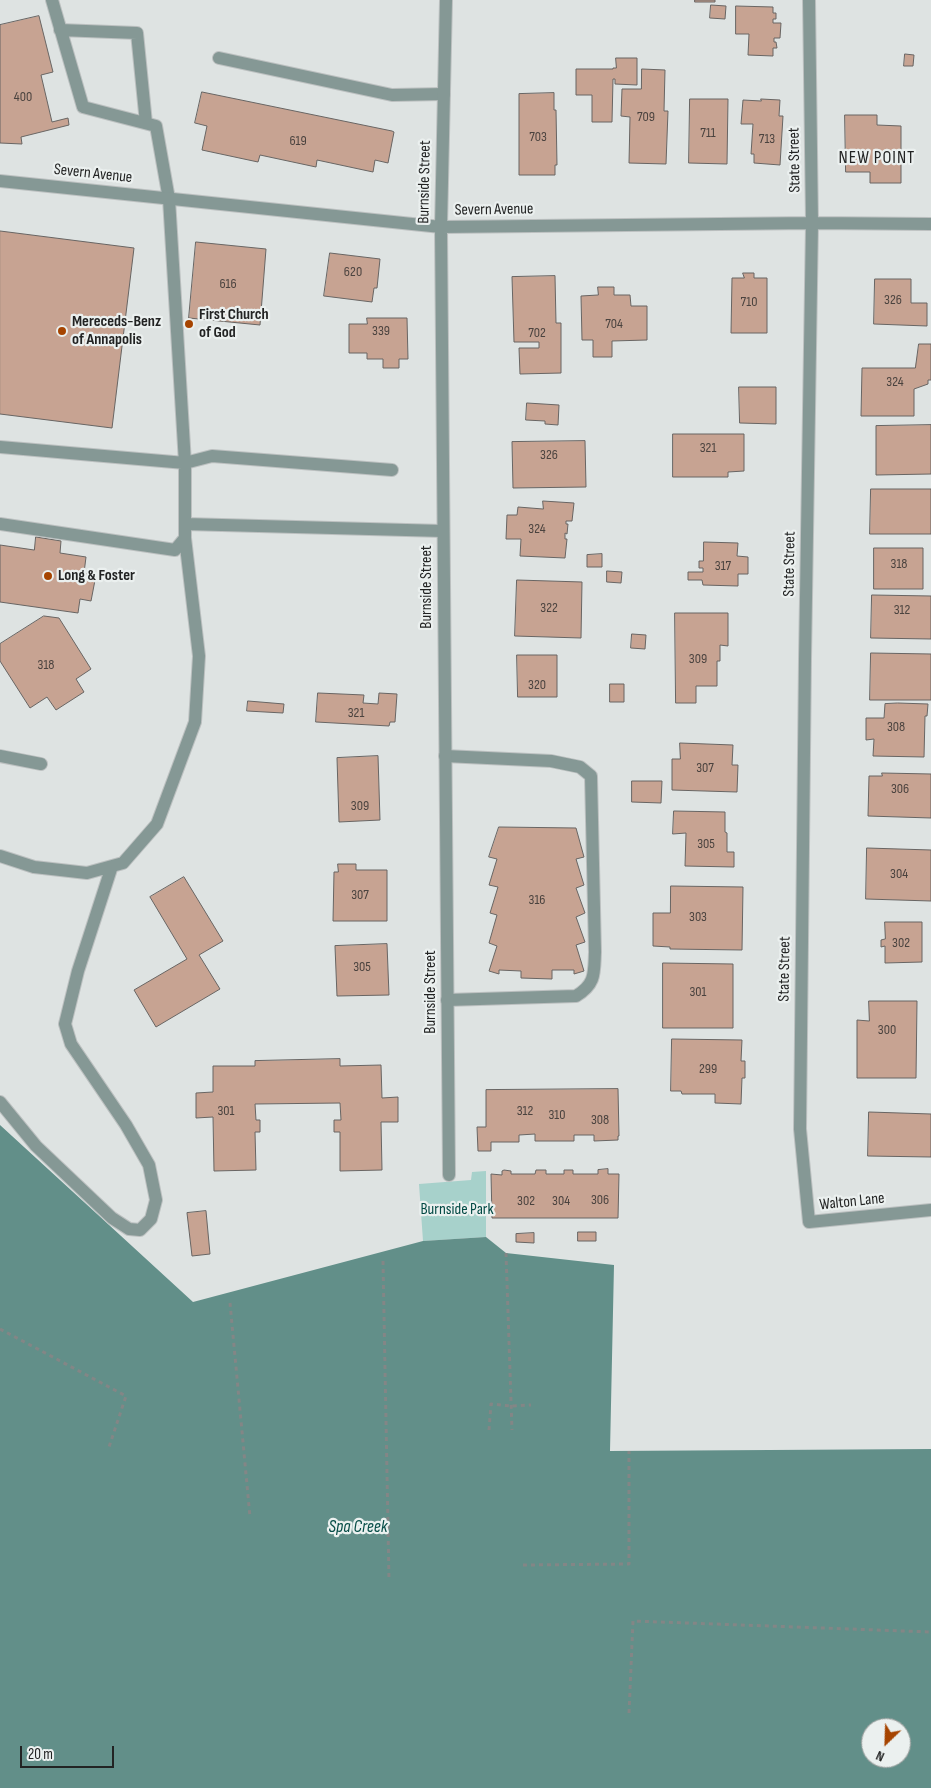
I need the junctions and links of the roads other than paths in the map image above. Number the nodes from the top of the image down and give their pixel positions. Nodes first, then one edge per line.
1 (52, 0) edge
2 (446, 0) edge
3 (809, 0) edge
4 (60, 30) junction
5 (219, 58) dead end
6 (444, 94) junction
7 (146, 123) junction
8 (0, 181) edge
9 (169, 199) junction
10 (812, 223) junction
11 (931, 224) edge
12 (440, 227) junction
13 (0, 447) edge
14 (185, 463) junction
15 (392, 470) dead end
16 (0, 524) edge
17 (185, 524) junction
18 (443, 531) junction
19 (185, 538) junction
20 (0, 756) edge
21 (445, 756) junction
22 (41, 764) dead end
23 (0, 856) edge
24 (112, 866) junction
25 (447, 1000) junction
26 (0, 1102) edge
27 (800, 1129) joint
28 (449, 1175) dead end
29 (931, 1210) edge

1 - 4 street
2 - 6 street, Burnside Street
3 - 10 street, State Street
4 - 7 street
4 - 7 street
5 - 6 street
6 - 12 street, Burnside Street
7 - 9 street
8 - 9 street, Severn Avenue
9 - 12 street, Severn Avenue
9 - 14 street
10 - 11 street, Severn Avenue
10 - 12 street, Severn Avenue
10 - 27 street, State Street
12 - 18 street, Burnside Street
13 - 14 street
14 - 15 street
14 - 17 street
16 - 19 street
17 - 18 street
17 - 19 street
18 - 21 street, Burnside Street
19 - 24 street
20 - 22 street
21 - 25 street, Burnside Street
21 - 25 street
23 - 24 street
24 - 26 street
25 - 28 street, Burnside Street
27 - 29 street, Walton Lane

